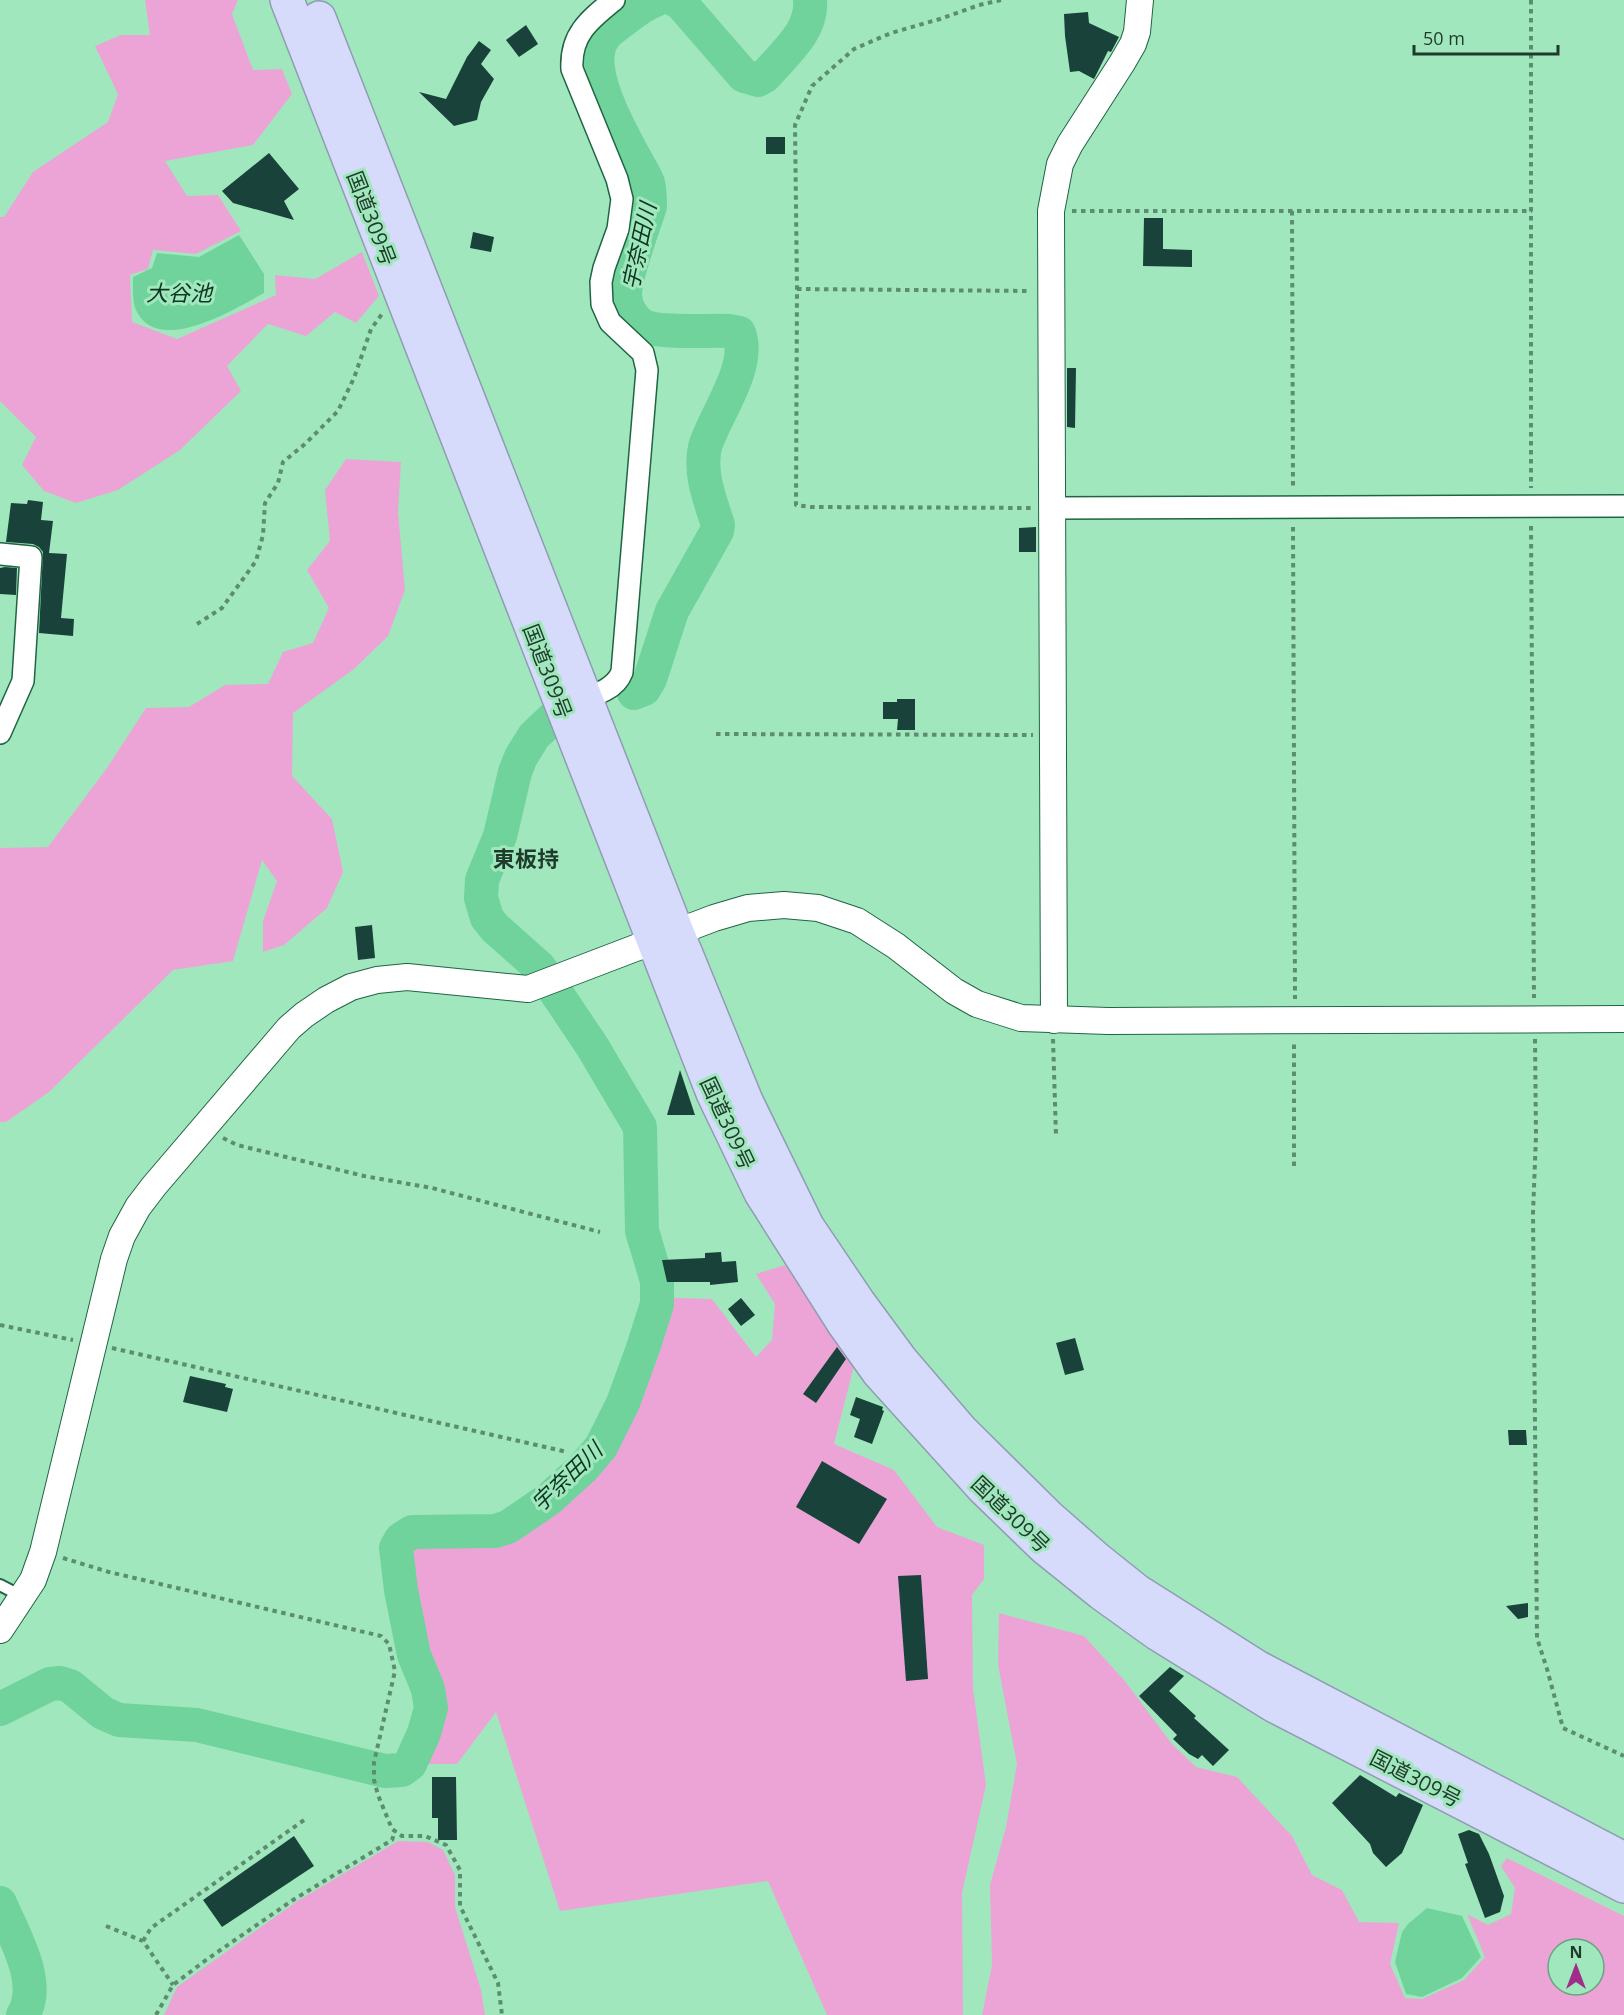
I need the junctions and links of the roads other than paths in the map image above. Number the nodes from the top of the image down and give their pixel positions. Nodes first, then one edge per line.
1 (287, 0) edge
2 (312, 0) edge
3 (614, 0) edge
4 (1140, 0) edge
5 (1624, 506) edge
6 (1052, 508) junction
7 (0, 554) edge
8 (573, 702) junction
9 (0, 733) edge
10 (665, 937) junction
11 (1624, 1019) edge
12 (1054, 1020) junction
13 (0, 1585) edge
14 (23, 1597) junction
15 (0, 1630) edge
16 (1624, 1859) edge
17 (1624, 1886) edge

1 - 8 highway, 国道309号
2 - 8 highway, 国道309号
3 - 8 street
4 - 6 street
5 - 6 street
6 - 12 street
7 - 9 street
8 - 10 highway, 国道309号
10 - 12 street
10 - 14 street
10 - 16 highway, 国道309号
10 - 17 highway, 国道309号
11 - 12 street
13 - 14 lane
14 - 15 street

